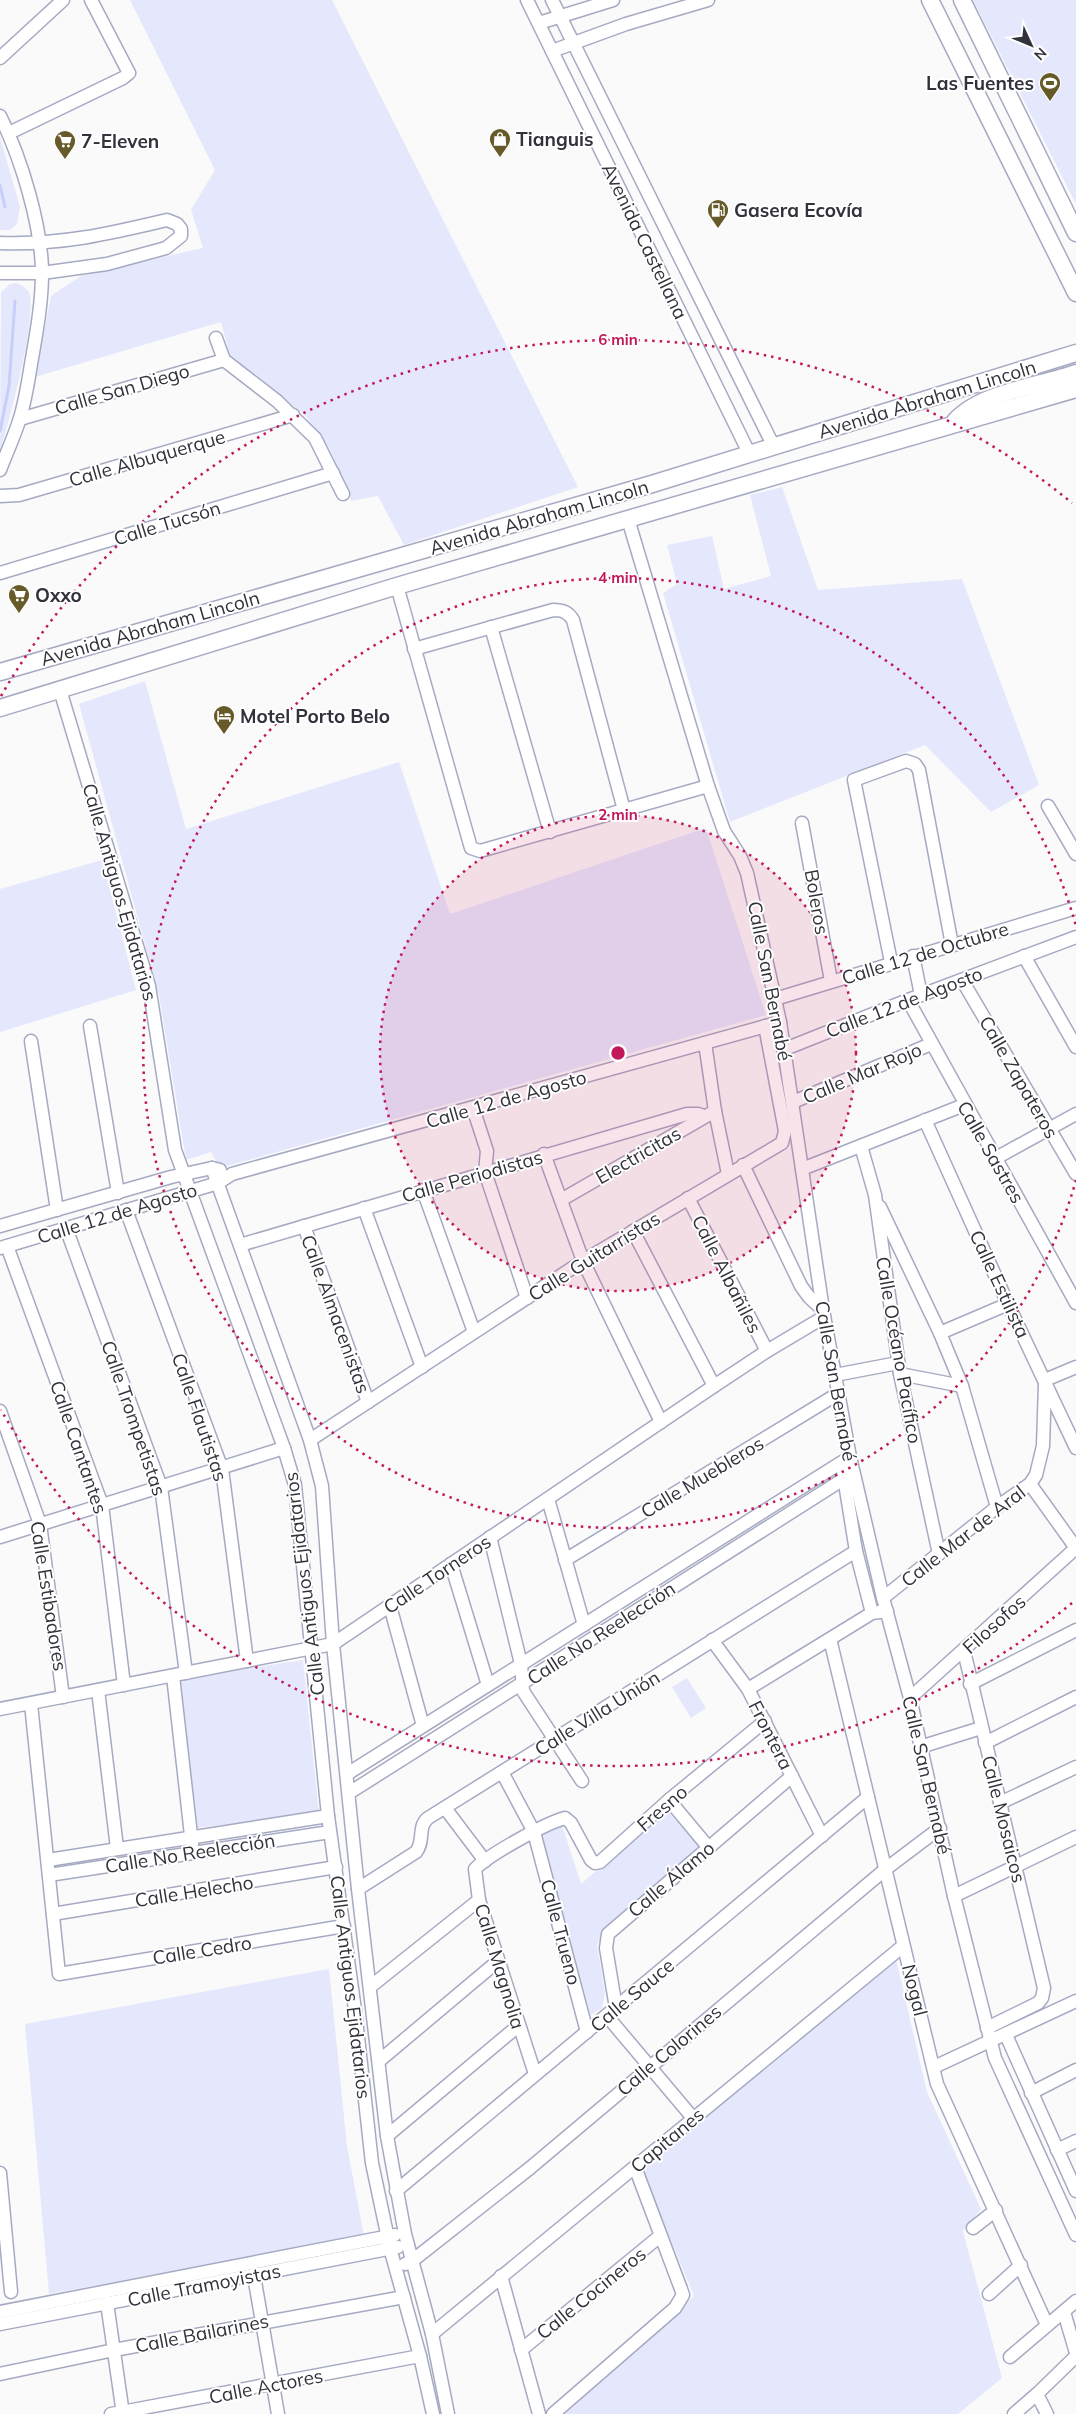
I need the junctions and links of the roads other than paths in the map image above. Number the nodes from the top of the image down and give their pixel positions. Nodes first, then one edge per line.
1 (63, 0) edge
2 (91, 0) edge
3 (527, 0) edge
4 (552, 0) edge
5 (613, 0) edge
6 (708, 0) edge
7 (962, 0) edge
8 (933, 6) edge
9 (560, 17) junction
10 (539, 23) junction
11 (573, 43) junction
12 (552, 51) junction
13 (0, 58) edge
14 (995, 67) junction
15 (0, 116) edge
16 (9, 133) junction
17 (1076, 232) edge
18 (0, 243) edge
19 (40, 244) junction
20 (0, 273) edge
21 (42, 273) junction
22 (1076, 293) edge
23 (216, 338) dead end
24 (1076, 354) edge
25 (224, 360) junction
26 (1076, 373) edge
27 (1076, 389) edge
28 (293, 415) junction
29 (20, 419) junction
30 (952, 425) junction
31 (774, 447) junction
32 (750, 455) junction
33 (723, 463) junction
34 (0, 470) edge
35 (333, 473) junction
36 (732, 488) junction
37 (343, 494) dead end
38 (0, 496) edge
39 (628, 518) junction
40 (0, 573) edge
41 (397, 586) junction
42 (491, 627) junction
43 (414, 649) junction
44 (0, 672) edge
45 (60, 690) junction
46 (0, 708) edge
47 (708, 786) junction
48 (1048, 806) dead end
49 (624, 810) junction
50 (802, 823) dead end
51 (550, 832) junction
52 (1076, 854) edge
53 (1076, 908) edge
54 (1076, 937) edge
55 (952, 945) junction
56 (913, 956) junction
57 (1024, 956) junction
58 (891, 962) junction
59 (962, 980) junction
60 (831, 981) junction
61 (921, 995) junction
62 (775, 999) junction
63 (908, 1000) junction
64 (780, 1022) junction
65 (90, 1026) dead end
66 (765, 1026) junction
67 (30, 1041) dead end
68 (705, 1043) junction
69 (931, 1044) junction
70 (1076, 1046) edge
71 (785, 1049) junction
72 (792, 1102) junction
73 (964, 1105) junction
74 (473, 1108) junction
75 (709, 1114) junction
76 (1076, 1114) edge
77 (925, 1120) junction
78 (1049, 1128) junction
79 (861, 1146) junction
80 (544, 1154) junction
81 (996, 1158) junction
82 (743, 1165) junction
83 (212, 1168) junction
84 (802, 1169) junction
85 (485, 1172) junction
86 (183, 1174) junction
87 (232, 1174) junction
88 (728, 1174) junction
89 (1076, 1174) edge
90 (218, 1183) junction
91 (423, 1190) junction
92 (189, 1191) junction
93 (118, 1192) junction
94 (874, 1196) junction
95 (688, 1198) junction
96 (561, 1200) junction
97 (364, 1208) junction
98 (57, 1210) junction
99 (126, 1210) junction
100 (0, 1226) edge
101 (304, 1226) junction
102 (66, 1228) junction
103 (633, 1230) junction
104 (240, 1245) junction
105 (4, 1247) edge
106 (583, 1261) junction
107 (527, 1298) junction
108 (1076, 1303) edge
109 (1008, 1304) junction
110 (824, 1313) junction
111 (474, 1332) junction
112 (940, 1333) junction
113 (767, 1351) junction
114 (422, 1367) junction
115 (1076, 1367) edge
116 (899, 1368) junction
117 (835, 1375) junction
118 (1045, 1380) junction
119 (714, 1386) junction
120 (962, 1386) junction
121 (839, 1393) junction
122 (368, 1402) junction
123 (0, 1411) edge
124 (661, 1422) junction
125 (310, 1440) junction
126 (284, 1448) junction
127 (1076, 1448) edge
128 (846, 1460) junction
129 (222, 1469) junction
130 (849, 1475) junction
131 (1030, 1484) junction
132 (161, 1487) junction
133 (548, 1499) junction
134 (102, 1505) junction
135 (996, 1507) junction
136 (40, 1524) junction
137 (0, 1537) edge
138 (490, 1537) junction
139 (1076, 1548) edge
140 (856, 1550) junction
141 (939, 1554) junction
142 (566, 1560) junction
143 (451, 1564) junction
144 (883, 1598) junction
145 (390, 1606) junction
146 (887, 1611) junction
147 (872, 1613) junction
148 (584, 1624) junction
149 (1076, 1630) edge
150 (830, 1639) junction
151 (712, 1640) junction
152 (333, 1644) junction
153 (313, 1648) junction
154 (964, 1651) junction
155 (247, 1661) junction
156 (521, 1664) junction
157 (186, 1673) junction
158 (173, 1676) junction
159 (521, 1684) junction
160 (970, 1684) junction
161 (124, 1685) junction
162 (488, 1685) junction
163 (748, 1689) junction
164 (98, 1690) junction
165 (64, 1697) junction
166 (1076, 1697) edge
167 (910, 1698) junction
168 (31, 1704) junction
169 (0, 1709) edge
170 (765, 1721) junction
171 (424, 1726) junction
172 (981, 1728) junction
173 (554, 1739) junction
174 (985, 1743) junction
175 (920, 1747) junction
176 (1076, 1767) edge
177 (502, 1772) junction
178 (347, 1774) junction
179 (792, 1776) junction
180 (582, 1782) dead end
181 (349, 1793) junction
182 (868, 1797) junction
183 (669, 1800) junction
184 (1000, 1803) junction
185 (445, 1808) junction
186 (328, 1816) junction
187 (940, 1828) junction
188 (330, 1832) junction
189 (534, 1832) junction
190 (822, 1836) junction
191 (191, 1837) junction
192 (1076, 1838) edge
193 (117, 1848) junction
194 (709, 1848) junction
195 (193, 1852) junction
196 (48, 1860) junction
197 (485, 1861) junction
198 (336, 1867) junction
199 (1016, 1867) junction
200 (887, 1868) junction
201 (49, 1875) junction
202 (358, 1889) junction
203 (954, 1896) junction
204 (480, 1900) junction
205 (52, 1914) junction
206 (344, 1926) junction
207 (903, 1946) junction
208 (498, 1961) junction
209 (370, 1987) junction
210 (1076, 2001) edge
211 (612, 2012) junction
212 (518, 2026) junction
213 (987, 2028) junction
214 (587, 2032) junction
215 (1006, 2035) junction
216 (990, 2043) junction
217 (379, 2061) junction
218 (650, 2065) junction
219 (934, 2067) junction
220 (1076, 2070) edge
221 (535, 2074) junction
222 (1031, 2093) junction
223 (693, 2118) junction
224 (387, 2136) junction
225 (1076, 2141) edge
226 (1058, 2150) junction
227 (634, 2167) junction
228 (0, 2173) edge
229 (396, 2191) junction
230 (1076, 2191) edge
231 (996, 2210) junction
232 (973, 2228) dead end
233 (660, 2236) junction
234 (1076, 2236) edge
235 (407, 2240) junction
236 (388, 2242) junction
237 (412, 2261) junction
238 (1021, 2265) junction
239 (396, 2268) junction
240 (254, 2276) junction
241 (501, 2276) junction
242 (11, 2292) dead end
243 (989, 2294) dead end
244 (404, 2296) junction
245 (1076, 2301) edge
246 (107, 2304) junction
247 (0, 2312) edge
248 (1064, 2312) junction
249 (261, 2322) junction
250 (0, 2324) edge
251 (1047, 2325) junction
252 (432, 2334) junction
253 (114, 2350) junction
254 (521, 2350) junction
255 (1076, 2354) edge
256 (420, 2356) junction
257 (1010, 2357) dead end
258 (0, 2374) edge
259 (272, 2385) junction
260 (1037, 2394) junction
261 (119, 2413) edge
262 (278, 2414) edge
263 (432, 2414) edge
264 (448, 2414) edge
265 (539, 2414) edge
266 (552, 2414) edge
267 (1014, 2414) edge
268 (1047, 2414) edge

1 - 13 street
2 - 16 street
3 - 10 street, Avenida Castellana
4 - 9 street, Avenida Castellana
5 - 9 street
6 - 11 street
7 - 14 main road
8 - 14 main road
8 - 22 main road
9 - 10 street
9 - 11 street, Avenida Castellana
10 - 12 street, Avenida Castellana
11 - 12 street
11 - 31 street, Avenida Castellana
12 - 32 street, Avenida Castellana
14 - 17 main road
15 - 16 street
16 - 19 street
18 - 19 street
19 - 21 street
19 - 21 street
20 - 21 street
21 - 29 street
23 - 25 street
24 - 31 main road, Avenida Abraham Lincoln
25 - 28 street
25 - 29 street, Calle San Diego
26 - 30 main road
27 - 30 main road
28 - 35 street
28 - 38 street, Calle Albuquerque
29 - 34 street
30 - 36 main road
31 - 32 main road, Avenida Abraham Lincoln
32 - 33 main road, Avenida Abraham Lincoln
33 - 36 main road
33 - 44 main road, Avenida Abraham Lincoln
35 - 37 street
35 - 40 street, Calle Tucsón
36 - 39 main road
39 - 41 main road
39 - 47 street, Calle San Bernabé
41 - 43 street
41 - 45 main road
42 - 43 street
42 - 49 street
42 - 51 street
43 - 51 street
45 - 46 main road
45 - 86 street, Calle Antiguos Ejidatarios
47 - 49 street
47 - 62 street, Calle San Bernabé
48 - 52 street
49 - 51 street
50 - 60 street, Boleros
53 - 55 street, Calle 12 de Octubre
54 - 57 street, Calle 12 de Agosto
55 - 56 street, Calle 12 de Octubre
55 - 58 street
56 - 58 street, Calle 12 de Octubre
56 - 61 street
57 - 59 street, Calle 12 de Agosto
57 - 70 street
58 - 60 street, Calle 12 de Octubre
59 - 61 street, Calle 12 de Agosto
59 - 78 street, Calle Zapateros
60 - 62 street, Calle 12 de Octubre
61 - 63 street, Calle 12 de Agosto
62 - 64 street, Calle San Bernabé
63 - 69 street, Calle Sastres
63 - 71 street, Calle 12 de Agosto
64 - 66 street, Calle 12 de Agosto
64 - 71 street, Calle San Bernabé
65 - 93 street
66 - 68 street, Calle 12 de Agosto
66 - 82 street, Calle Guitarristas
67 - 98 street
68 - 74 street, Calle 12 de Agosto
68 - 75 street
69 - 72 street, Calle Mar Rojo
69 - 73 street, Calle Sastres
71 - 72 street, Calle San Bernabé
72 - 84 street, Calle San Bernabé
73 - 77 street
73 - 81 street, Calle Sastres
74 - 85 street
74 - 87 street, Calle 12 de Agosto
75 - 80 street, Calle Periodistas
75 - 88 street
75 - 96 street, Electricitas
76 - 78 street
77 - 79 street
77 - 109 street, Calle Estilista
78 - 81 street
78 - 89 street, Calle Zapateros
79 - 84 street
79 - 94 street, Calle Océano Pacífico
80 - 85 street, Calle Periodistas
80 - 96 street
81 - 108 street, Calle Sastres
82 - 88 street, Calle Guitarristas
82 - 110 street
83 - 86 street, Calle 12 de Agosto
83 - 87 street, Calle 12 de Agosto
83 - 90 street, Calle Antiguos Ejidatarios
84 - 110 street, Calle San Bernabé
85 - 91 street, Calle Periodistas
85 - 107 street
86 - 92 street, Calle Antiguos Ejidatarios
86 - 93 street, Calle 12 de Agosto
87 - 90 street, Calle 12 de Agosto
88 - 95 street, Calle Guitarristas
90 - 92 street, Calle 12 de Agosto
90 - 104 street, Calle Antiguos Ejidatarios
91 - 97 street, Calle Periodistas
91 - 111 street
92 - 99 street, Calle 12 de Agosto
92 - 126 street, Calle Antiguos Ejidatarios
93 - 98 street, Calle 12 de Agosto
94 - 112 street
94 - 116 street, Calle Océano Pacífico
95 - 103 street, Calle Guitarristas
95 - 113 street, Calle Albañiles
96 - 106 street
97 - 101 street, Calle Periodistas
97 - 114 street
98 - 100 street, Calle 12 de Agosto
99 - 102 street, Calle 12 de Agosto
99 - 129 street, Calle Flautistas
101 - 104 street, Calle Periodistas
101 - 122 street, Calle Almacenistas
102 - 105 street, Calle 12 de Agosto
102 - 132 street, Calle Trompetistas
103 - 106 street, Calle Guitarristas
103 - 119 street
104 - 125 street, Calle Antiguos Ejidatarios
105 - 134 street, Calle Cantantes
106 - 107 street, Calle Guitarristas
106 - 124 street
107 - 111 street, Calle Guitarristas
109 - 112 street
109 - 118 street, Calle Estilista
110 - 113 street, Calle Torneros
110 - 117 street, Calle San Bernabé
111 - 114 street, Calle Guitarristas
112 - 120 street
113 - 119 street, Calle Torneros
114 - 122 street, Calle Guitarristas
115 - 118 street
116 - 117 street
116 - 120 street
116 - 141 street, Calle Océano Pacífico
117 - 121 street, Calle San Bernabé
118 - 127 street, Calle Estilista
118 - 131 street, Calle Mar de Aral
119 - 124 street, Calle Torneros
120 - 135 street
121 - 128 street, Calle San Bernabé
121 - 142 street, Calle Muebleros
122 - 125 street, Calle Guitarristas
123 - 136 street, Calle Estibadores
124 - 133 street, Calle Torneros
125 - 152 street, Calle Antiguos Ejidatarios
126 - 129 street
126 - 153 street, Calle Antiguos Ejidatarios
128 - 130 street, Calle San Bernabé
128 - 148 street, Calle No Reelección
129 - 132 street
129 - 155 street, Calle Flautistas
130 - 140 street, Calle San Bernabé
130 - 144 street, Calle San Bernabé
130 - 159 street, Calle No Reelección
131 - 135 street, Calle Mar de Aral
131 - 139 street
132 - 134 street
132 - 157 street, Calle Trompetistas
133 - 138 street, Calle Torneros
133 - 142 street
134 - 136 street
134 - 161 street, Calle Cantantes
135 - 141 street, Calle Mar de Aral
136 - 137 street
136 - 165 street, Calle Estibadores
138 - 143 street, Calle Torneros
138 - 156 street
139 - 154 street, Filosofos
140 - 147 street, Calle San Bernabé
140 - 151 street, Calle Villa Unión
141 - 144 street, Calle Mar de Aral
142 - 148 street
143 - 145 street, Calle Torneros
143 - 162 street
144 - 146 street, Calle San Bernabé
145 - 152 street, Calle Torneros
145 - 171 street
146 - 147 street
146 - 167 street, Calle San Bernabé
147 - 150 street
148 - 156 street, Calle No Reelección
149 - 160 street
150 - 163 street
150 - 182 street, Nogal
151 - 163 street, Frontera
151 - 173 street, Calle Villa Unión
152 - 153 street, Calle Torneros
152 - 178 street, Calle Antiguos Ejidatarios
153 - 155 street, Calle Torneros
153 - 186 street, Calle Antiguos Ejidatarios
154 - 160 street, Calle Mosaicos
154 - 167 street, Filosofos
155 - 157 street, Calle Torneros
156 - 159 street
156 - 162 street, Calle No Reelección
157 - 158 street, Calle Torneros
158 - 161 street, Calle Torneros
158 - 191 street
159 - 173 street
159 - 181 street, Calle No Reelección
160 - 172 street, Calle Mosaicos
161 - 164 street, Calle Torneros
162 - 171 street, Calle No Reelección
163 - 170 street, Frontera
164 - 165 street, Calle Torneros
164 - 193 street
165 - 168 street, Calle Torneros
166 - 174 street
167 - 175 street, Calle San Bernabé
168 - 169 street, Calle Torneros
168 - 196 street
170 - 179 street, Frontera
170 - 183 street, Fresno
171 - 178 street, Calle No Reelección
172 - 174 street, Calle Mosaicos
172 - 175 street
173 - 177 street, Calle Villa Unión
173 - 180 street
174 - 184 street, Calle Mosaicos
175 - 187 street, Calle San Bernabé
176 - 184 street
177 - 185 street, Calle Villa Unión
177 - 189 street, Calle Trueno
178 - 181 street, Calle Antiguos Ejidatarios
179 - 190 street, Frontera
179 - 194 street, Calle Álamo
181 - 202 street, Calle Antiguos Ejidatarios
182 - 190 street, Calle Sauce
182 - 200 street, Nogal
183 - 189 street, Fresno
183 - 194 street
184 - 199 street, Calle Mosaicos
185 - 197 street
185 - 202 street, Calle Villa Unión
186 - 188 street, Calle Antiguos Ejidatarios
186 - 191 street, Calle No Reelección
187 - 200 street, Calle Colorines
187 - 203 street, Calle San Bernabé
188 - 195 street, Calle No Reelección
188 - 198 street, Calle Antiguos Ejidatarios
189 - 197 street
189 - 214 street, Calle Trueno
190 - 211 street, Calle Sauce
191 - 193 street, Calle No Reelección
191 - 195 street
192 - 199 street
193 - 196 street, Calle No Reelección
194 - 211 street, Calle Álamo
195 - 201 street, Calle No Reelección
196 - 201 street
197 - 204 street, Calle Magnolia
198 - 205 street, Calle Helecho
198 - 206 street, Calle Antiguos Ejidatarios
199 - 203 street
199 - 213 street, Calle Mosaicos
200 - 207 street, Nogal
200 - 218 street, Calle Colorines
201 - 205 street
202 - 209 street, Calle Antiguos Ejidatarios
203 - 213 street, Calle San Bernabé
204 - 208 street, Calle Magnolia
204 - 209 street
205 - 206 street, Calle Cedro
206 - 236 street, Calle Antiguos Ejidatarios
207 - 219 street, Nogal
207 - 223 street, Capitanes
208 - 212 street, Calle Magnolia
208 - 217 street
209 - 217 street, Calle Antiguos Ejidatarios
210 - 215 street
211 - 214 street, Calle Sauce
211 - 218 street
212 - 221 street, Calle Magnolia
212 - 224 street
213 - 216 street, Calle San Bernabé
214 - 221 street, Calle Sauce
215 - 216 street
215 - 222 street
216 - 219 street
216 - 234 street, Calle San Bernabé
217 - 224 street, Calle Antiguos Ejidatarios
218 - 223 street
218 - 237 street, Calle Colorines
219 - 231 street, Nogal
220 - 222 street
221 - 229 street, Calle Sauce
222 - 226 street
223 - 227 street, Capitanes
224 - 229 street, Calle Antiguos Ejidatarios
225 - 226 street
226 - 230 street
227 - 233 street
227 - 241 street, Capitanes
228 - 242 street
229 - 235 street, Calle Antiguos Ejidatarios
231 - 232 street
231 - 238 street, Nogal
233 - 254 street, Calle Cocineros
233 - 266 street
235 - 236 street, Calle Tramoyistas
235 - 237 street, Calle Antiguos Ejidatarios
236 - 239 street, Calle Antiguos Ejidatarios
236 - 240 street, Calle Tramoyistas
236 - 247 street, Calle Tramoyistas
237 - 239 street, Calle Colorines
237 - 252 street, Calle Antiguos Ejidatarios
238 - 243 street
238 - 251 street, Nogal
239 - 244 street, Calle Antiguos Ejidatarios
240 - 246 street, Calle Tramoyistas
240 - 249 street
241 - 252 street, Capitanes
241 - 254 street
244 - 249 street, Calle Bailarines
244 - 256 street, Calle Antiguos Ejidatarios
245 - 248 street
246 - 250 street, Calle Tramoyistas
246 - 253 street
248 - 251 street
248 - 255 street
249 - 253 street, Calle Bailarines
249 - 259 street
251 - 257 street
252 - 264 street, Calle Antiguos Ejidatarios
253 - 258 street, Calle Bailarines
253 - 261 street
254 - 265 street
255 - 260 street
256 - 259 street, Calle Actores
256 - 263 street, Calle Antiguos Ejidatarios
259 - 261 street, Calle Actores
259 - 262 street
260 - 267 street
260 - 268 street

